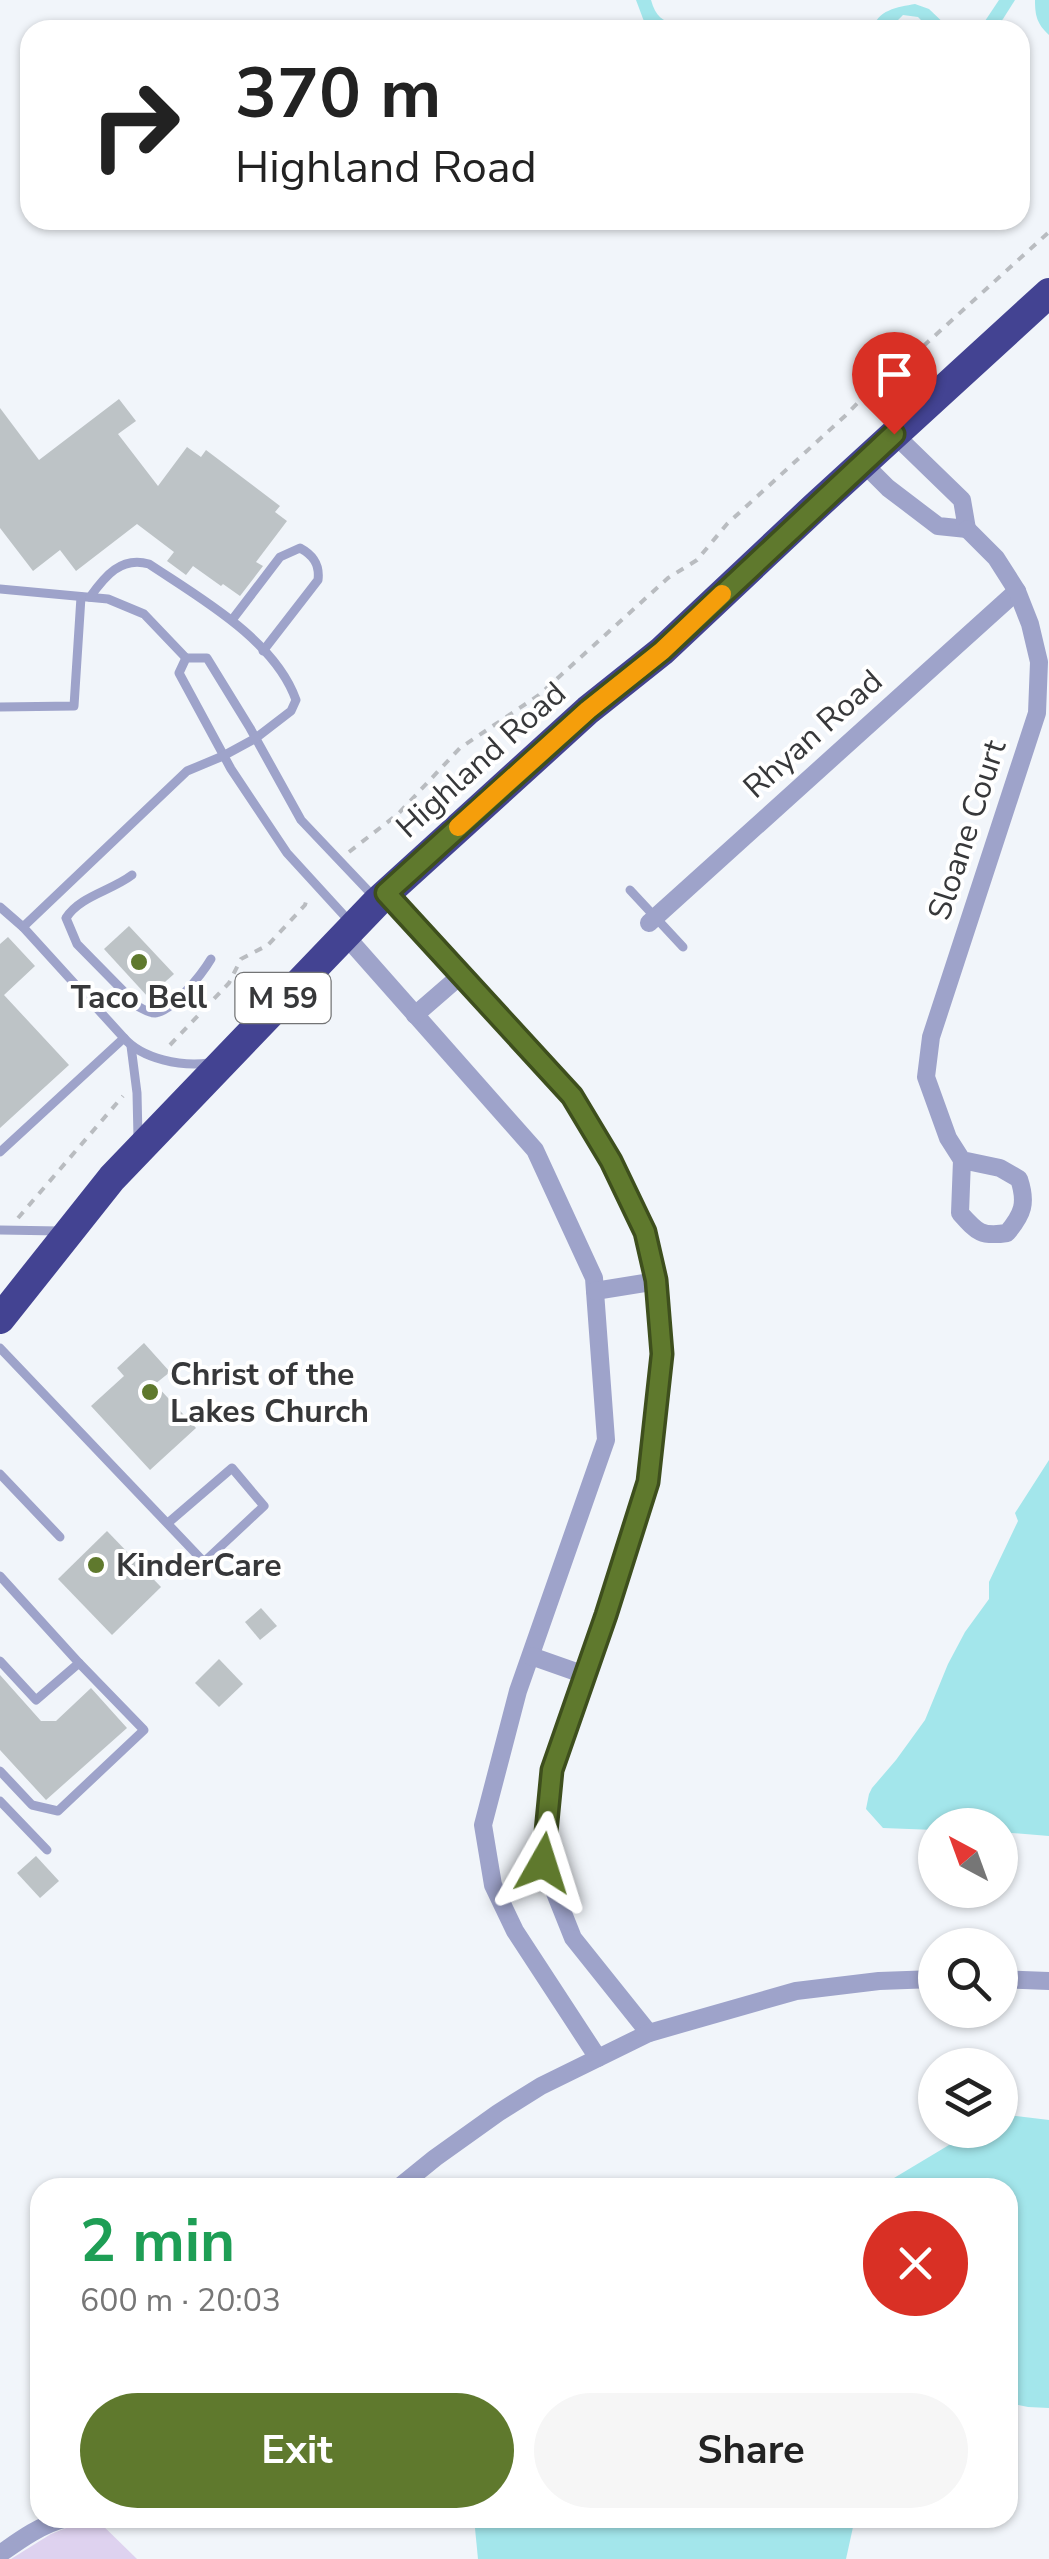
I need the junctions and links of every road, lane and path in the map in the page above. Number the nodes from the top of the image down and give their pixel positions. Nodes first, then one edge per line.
1 (1049, 232) edge
2 (1049, 293) edge
3 (894, 434) junction
4 (863, 462) junction
5 (967, 529) junction
6 (0, 589) edge
7 (1017, 591) junction
8 (85, 597) junction
9 (232, 620) junction
10 (263, 651) junction
11 (186, 658) junction
12 (0, 706) edge
13 (256, 738) junction
14 (223, 756) junction
15 (340, 860) junction
16 (132, 876) dead end
17 (315, 884) junction
18 (630, 890) dead end
19 (382, 897) junction
20 (0, 907) edge
21 (652, 920) junction
22 (23, 927) junction
23 (348, 930) junction
24 (683, 947) dead end
25 (211, 959) dead end
26 (460, 976) junction
27 (415, 1015) junction
28 (127, 1042) junction
29 (159, 1057) junction
30 (222, 1061) junction
31 (136, 1083) junction
32 (138, 1150) junction
33 (0, 1152) edge
34 (962, 1160) junction
35 (4, 1230) edge
36 (68, 1231) junction
37 (656, 1280) junction
38 (595, 1291) junction
39 (0, 1319) edge
40 (0, 1348) edge
41 (0, 1474) edge
42 (168, 1523) junction
43 (60, 1538) dead end
44 (0, 1576) edge
45 (530, 1656) junction
46 (0, 1661) edge
47 (79, 1663) junction
48 (585, 1674) junction
49 (0, 1771) edge
50 (0, 1801) edge
51 (47, 1850) dead end
52 (918, 1979) edge
53 (1018, 1979) edge
54 (1049, 1980) edge
55 (649, 2033) junction
56 (598, 2058) junction
57 (411, 2178) edge
58 (40, 2528) edge
59 (0, 2554) edge

1 - 15 path
2 - 3 highway, Highland Road / M 59
3 - 4 highway, Highland Road / M 59
3 - 5 street, Sloane Court
4 - 5 street, Sloane Court
4 - 19 highway, Highland Road / M 59
5 - 7 street, Sloane Court
6 - 8 lane
7 - 21 street, Rhyan Road
7 - 34 street, Sloane Court
8 - 9 lane
8 - 11 lane
8 - 12 lane
9 - 10 lane
9 - 10 lane
10 - 13 lane
11 - 13 lane
11 - 14 lane
13 - 14 lane
13 - 15 lane
14 - 17 lane
14 - 22 lane
15 - 19 lane
16 - 25 lane
17 - 23 lane
17 - 29 path
18 - 21 lane
19 - 23 highway, Highland Road / M 59
19 - 26 street
20 - 22 lane
21 - 24 lane
22 - 28 lane
23 - 27 street
23 - 30 highway, Highland Road / M 59
26 - 27 street
26 - 37 street
27 - 38 street
28 - 29 lane
28 - 31 lane
28 - 33 lane
29 - 30 lane
30 - 32 highway, Highland Road / M 59
31 - 32 lane
31 - 35 path
32 - 36 highway, Highland Road / M 59
34 - 34 street, Sloane Court
35 - 36 lane
36 - 39 highway, Highland Road / M 59
37 - 38 street
37 - 48 street
38 - 45 street
40 - 42 lane
41 - 43 lane
42 - 42 lane
44 - 47 lane
45 - 48 street
45 - 56 street
46 - 47 lane
47 - 49 lane
48 - 55 street
50 - 51 lane
52 - 55 street
53 - 54 street
55 - 56 street
56 - 57 street
58 - 59 street

